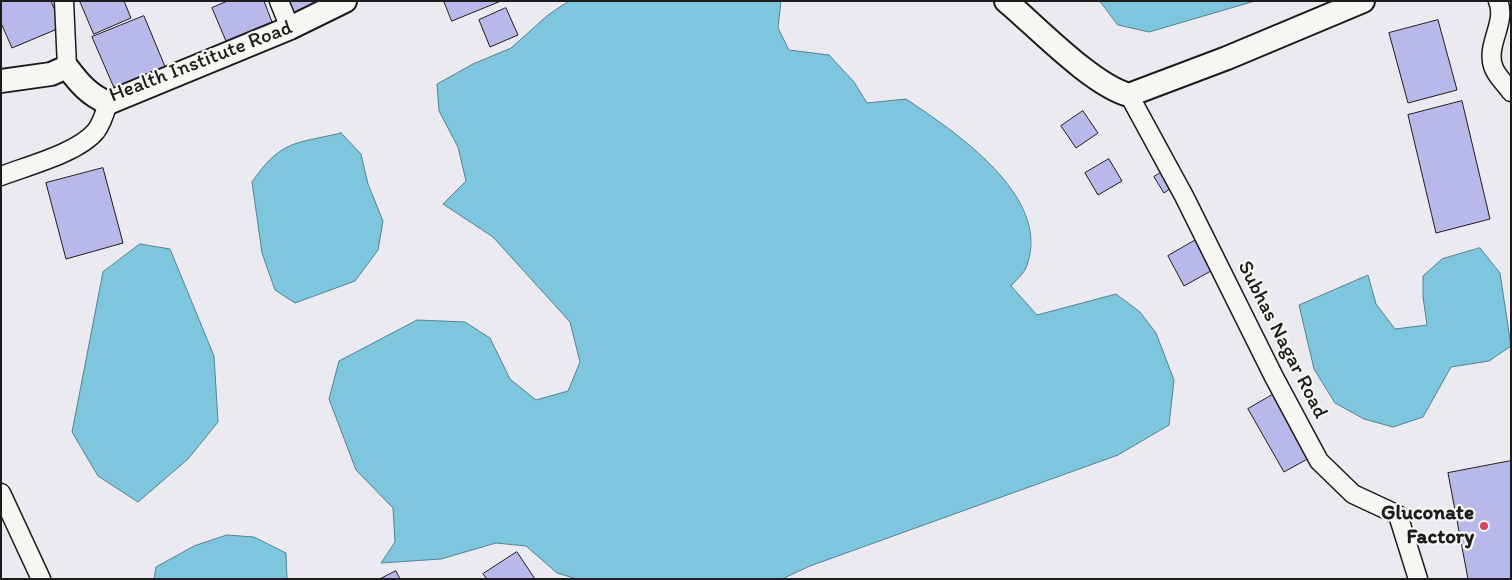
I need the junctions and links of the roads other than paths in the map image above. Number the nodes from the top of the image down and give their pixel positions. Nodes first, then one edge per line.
1 (64, 1) edge
2 (279, 1) edge
3 (345, 1) edge
4 (1006, 1) edge
5 (1363, 1) edge
6 (1498, 1) edge
7 (290, 28) junction
8 (67, 67) junction
9 (1, 81) edge
10 (1511, 92) edge
11 (1128, 95) junction
12 (108, 103) junction
13 (1, 176) edge
14 (1, 493) edge
15 (41, 579) edge
16 (1418, 579) edge

1 - 8 street
2 - 7 street
3 - 7 street, Health Institute Road
4 - 11 street
5 - 11 street
6 - 10 street
7 - 12 street, Health Institute Road
8 - 9 street
8 - 12 street, Health Institute Road
11 - 16 street, Subhas Nagar Road
12 - 13 street
14 - 15 street

